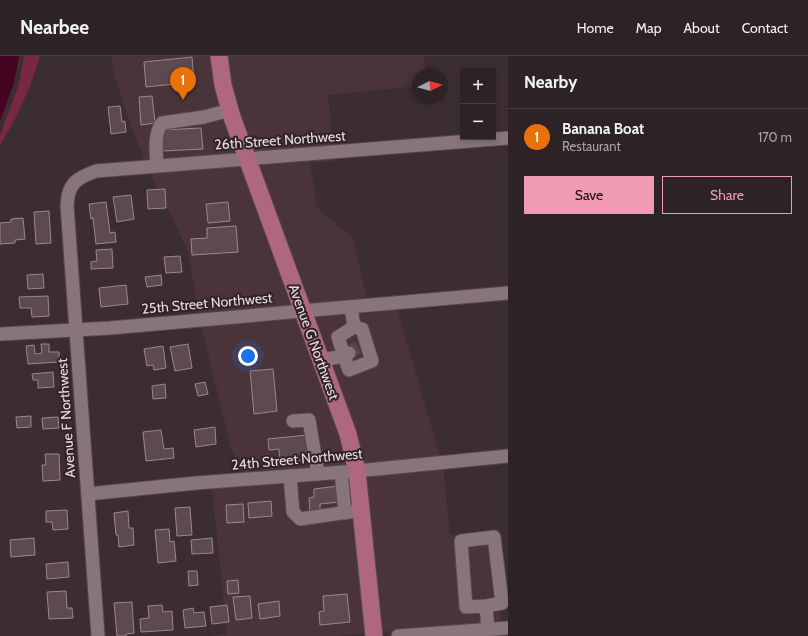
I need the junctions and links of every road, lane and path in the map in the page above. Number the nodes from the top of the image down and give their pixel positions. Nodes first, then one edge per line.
1 (219, 56) edge
2 (230, 110) junction
3 (508, 138) edge
4 (247, 159) junction
5 (157, 165) junction
6 (68, 198) joint
7 (508, 293) edge
8 (351, 306) junction
9 (303, 311) junction
10 (354, 327) junction
11 (75, 330) junction
12 (1, 334) dead end
13 (354, 349) junction
14 (321, 360) junction
15 (293, 421) dead end
16 (508, 456) edge
17 (349, 472) junction
18 (318, 474) junction
19 (290, 476) junction
20 (88, 494) junction
21 (354, 512) junction
22 (486, 606) junction
23 (508, 628) edge
24 (488, 629) junction
25 (98, 636) edge
26 (374, 636) edge
27 (398, 636) edge

1 - 2 main road, Avenue G Northwest
2 - 4 main road, Avenue G Northwest
2 - 5 street
3 - 4 street, 26th Street Northwest
4 - 5 street, 26th Street Northwest
4 - 9 main road, Avenue G Northwest
5 - 6 street, 26th Street Northwest
6 - 11 street, Avenue F Northwest
7 - 8 street, 25th Street Northwest
8 - 9 street, 25th Street Northwest
8 - 10 street
9 - 11 street, 25th Street Northwest
9 - 14 main road, Avenue G Northwest
10 - 13 street
10 - 13 street
11 - 12 street, 25th Street Northwest
11 - 20 street, Avenue F Northwest
13 - 14 street
14 - 17 main road, Avenue G Northwest
15 - 18 street
16 - 17 street, 24th Street Northwest
17 - 18 street, 24th Street Northwest
17 - 21 main road, Avenue G Northwest
18 - 19 street, 24th Street Northwest
19 - 20 street, 24th Street Northwest
19 - 21 street
20 - 25 street, Avenue F Northwest
21 - 26 main road, Avenue G Northwest
22 - 22 street
22 - 24 street
23 - 24 street
24 - 27 street

